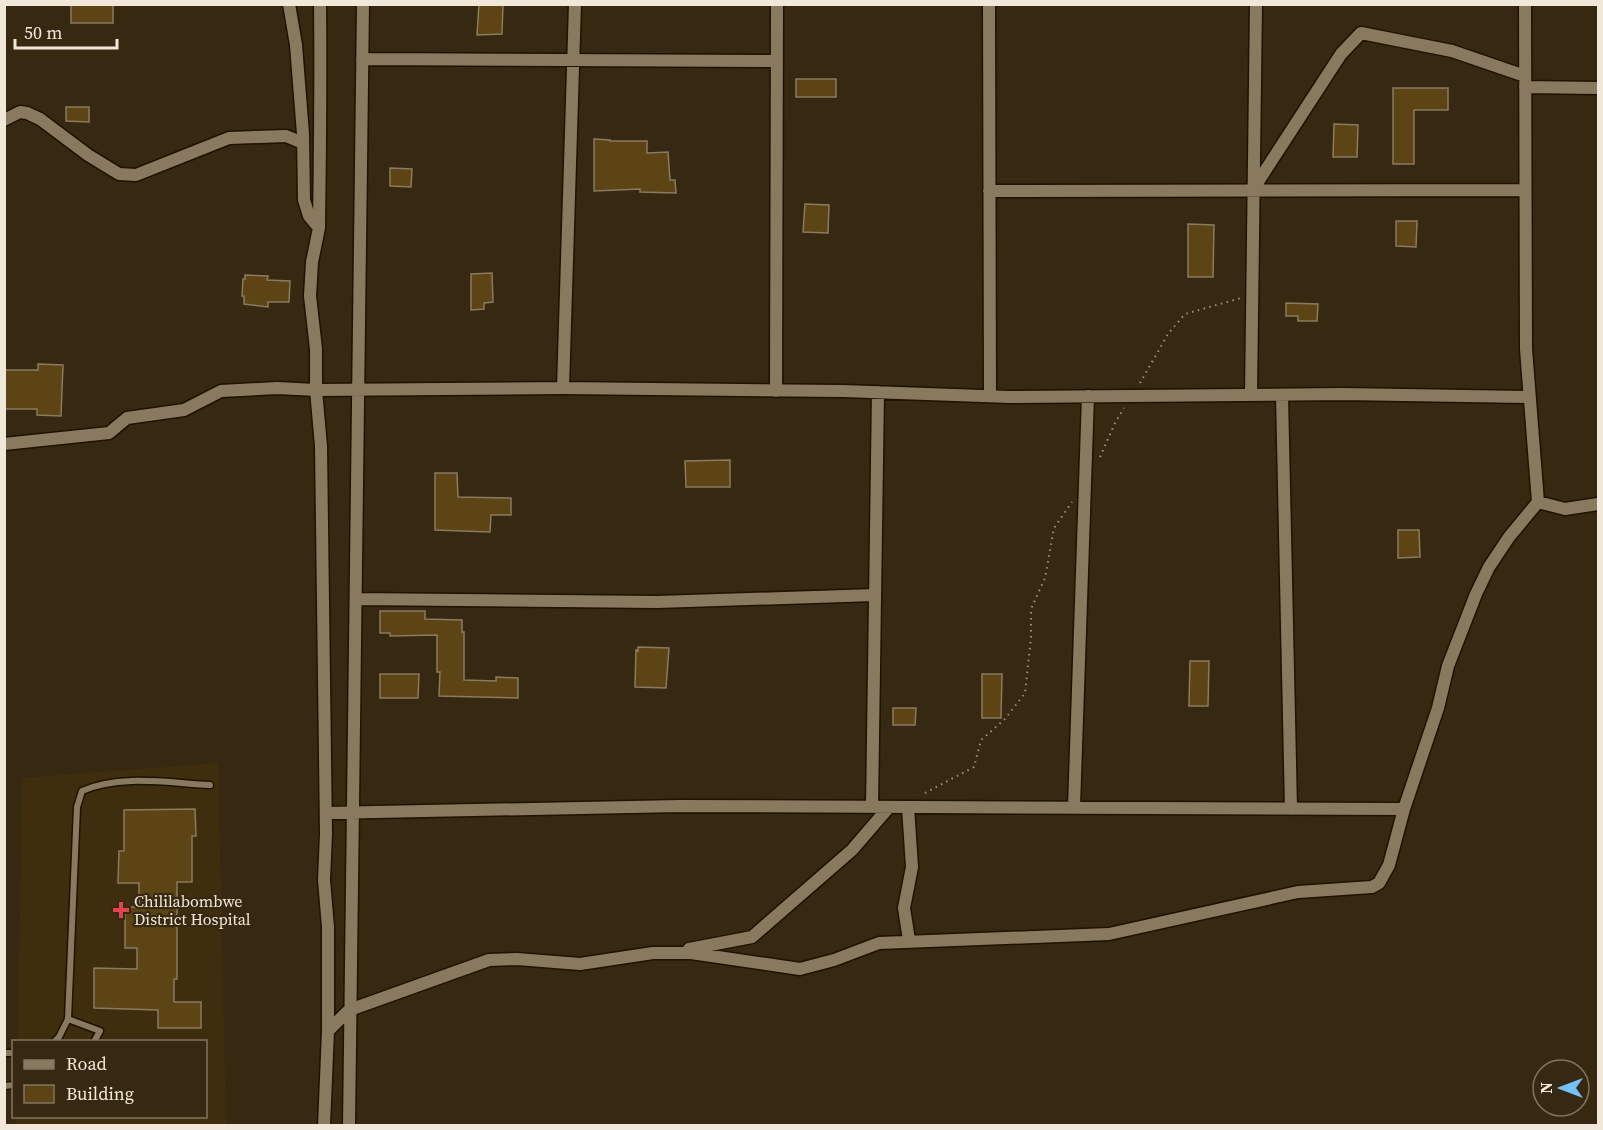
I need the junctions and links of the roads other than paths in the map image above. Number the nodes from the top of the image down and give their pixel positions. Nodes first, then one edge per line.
1 (289, 4) edge
2 (320, 4) edge
3 (363, 4) edge
4 (575, 4) edge
5 (777, 4) edge
6 (989, 4) edge
7 (1256, 4) edge
8 (1525, 4) edge
9 (362, 59) junction
10 (574, 60) junction
11 (777, 61) junction
12 (1525, 81) junction
13 (1599, 88) edge
14 (4, 120) edge
15 (303, 143) junction
16 (1254, 189) junction
17 (1526, 190) junction
18 (989, 191) junction
19 (319, 228) junction
20 (563, 388) junction
21 (316, 390) junction
22 (358, 390) junction
23 (776, 391) junction
24 (878, 392) junction
25 (1251, 395) junction
26 (1282, 395) junction
27 (990, 396) junction
28 (1088, 396) junction
29 (1530, 397) junction
30 (4, 444) edge
31 (1538, 502) junction
32 (1599, 504) edge
33 (875, 595) junction
34 (357, 599) junction
35 (210, 785) dead end
36 (872, 807) junction
37 (889, 807) junction
38 (908, 807) junction
39 (1074, 807) junction
40 (1291, 808) junction
41 (1404, 809) junction
42 (326, 813) junction
43 (354, 813) junction
44 (909, 940) junction
45 (668, 953) junction
46 (352, 1010) junction
47 (68, 1019) junction
48 (328, 1031) junction
49 (55, 1040) edge
50 (95, 1040) edge
51 (324, 1125) edge
52 (349, 1125) edge

1 - 15 street
2 - 19 street
3 - 9 street
4 - 10 street
5 - 11 street
6 - 18 street
7 - 16 street
8 - 12 street
9 - 10 street
9 - 22 street
10 - 11 street
10 - 20 street
11 - 23 street
12 - 13 street
12 - 16 street
12 - 17 street
14 - 15 street
15 - 19 street
16 - 17 street
16 - 18 street
16 - 25 street
17 - 29 street
18 - 27 street
19 - 21 street
20 - 22 street
20 - 23 street
21 - 22 street
21 - 30 street
21 - 42 street
22 - 34 street
23 - 24 street
24 - 27 street
24 - 33 street
25 - 26 street
25 - 28 street
26 - 29 street
26 - 40 street
27 - 28 street
28 - 39 street
29 - 31 street
31 - 32 street
31 - 41 street
33 - 34 street
33 - 36 street
34 - 43 street
35 - 47 lane
36 - 37 street
36 - 43 street
37 - 38 street
37 - 45 street
38 - 39 street
38 - 44 street
39 - 40 street
40 - 41 street
41 - 44 street
42 - 43 street
42 - 48 street
43 - 46 street
44 - 45 street
45 - 46 street
46 - 48 street
46 - 52 street
47 - 49 lane
47 - 50 lane
48 - 51 street

